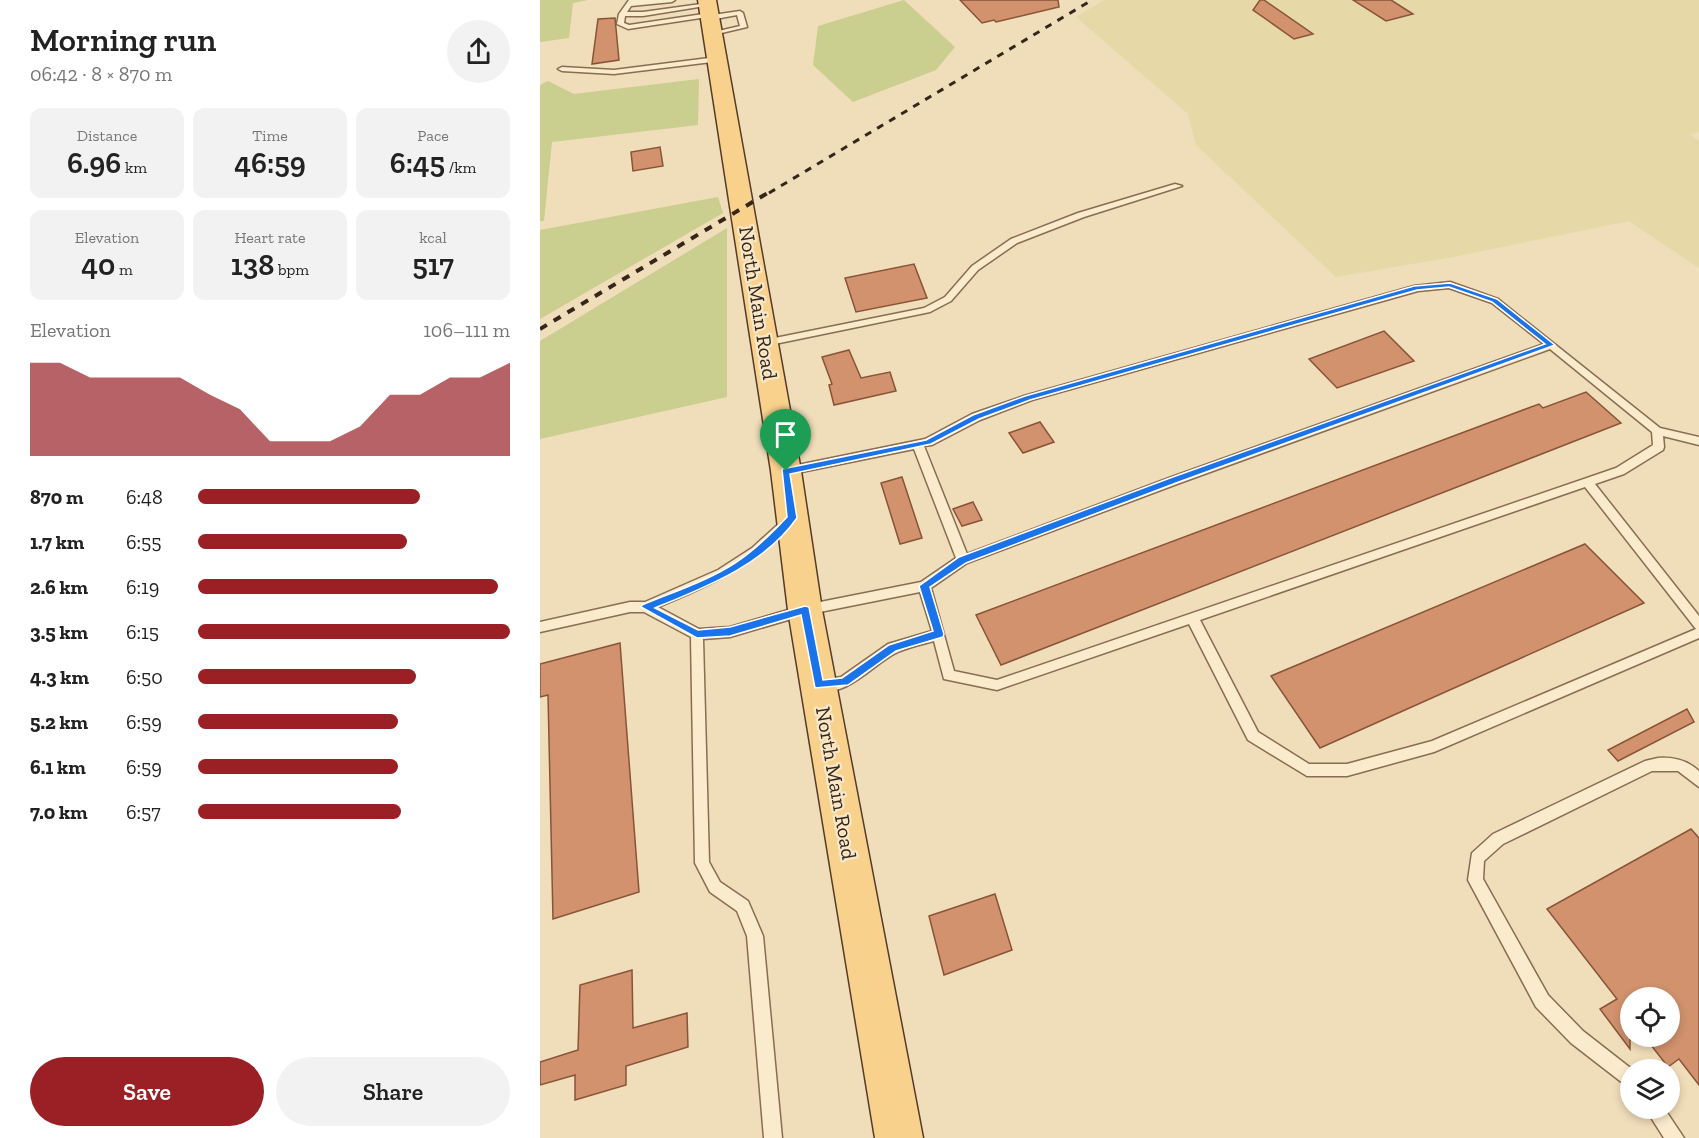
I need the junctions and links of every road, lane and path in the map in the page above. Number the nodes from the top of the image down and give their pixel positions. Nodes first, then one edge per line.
1 (672, 0) edge
2 (630, 2) edge
3 (622, 14) junction
4 (710, 14) edge
5 (717, 59) junction
6 (562, 69) dead end
7 (1178, 186) dead end
8 (765, 343) junction
9 (1551, 345) junction
10 (1657, 431) junction
11 (1699, 441) edge
12 (918, 444) junction
13 (786, 471) junction
14 (1587, 482) junction
15 (792, 518) junction
16 (963, 560) junction
17 (924, 586) junction
18 (646, 607) junction
19 (805, 610) junction
20 (1192, 618) junction
21 (1699, 625) edge
22 (540, 627) edge
23 (1699, 633) edge
24 (697, 634) junction
25 (939, 634) junction
26 (818, 685) junction
27 (1699, 781) edge
28 (1620, 1070) edge
29 (1661, 1119) edge
30 (773, 1138) edge
31 (899, 1138) edge
32 (1675, 1138) edge

1 - 2 lane
2 - 3 lane
3 - 4 lane
3 - 4 lane
4 - 5 main road, North Main Road
5 - 6 lane
5 - 8 main road, North Main Road
7 - 8 lane
8 - 13 main road, North Main Road
9 - 10 lane
9 - 12 lane
9 - 16 lane
10 - 11 lane
10 - 14 lane
12 - 13 lane
12 - 16 lane
13 - 15 main road, North Main Road
14 - 20 lane
14 - 21 lane
15 - 18 lane
15 - 19 main road, North Main Road
16 - 17 lane
17 - 19 lane
17 - 25 lane
18 - 22 lane
18 - 24 lane
19 - 24 lane
19 - 26 main road, North Main Road
20 - 23 lane
20 - 25 lane
24 - 30 lane
25 - 26 lane
26 - 31 main road, North Main Road
27 - 28 lane
29 - 32 lane

